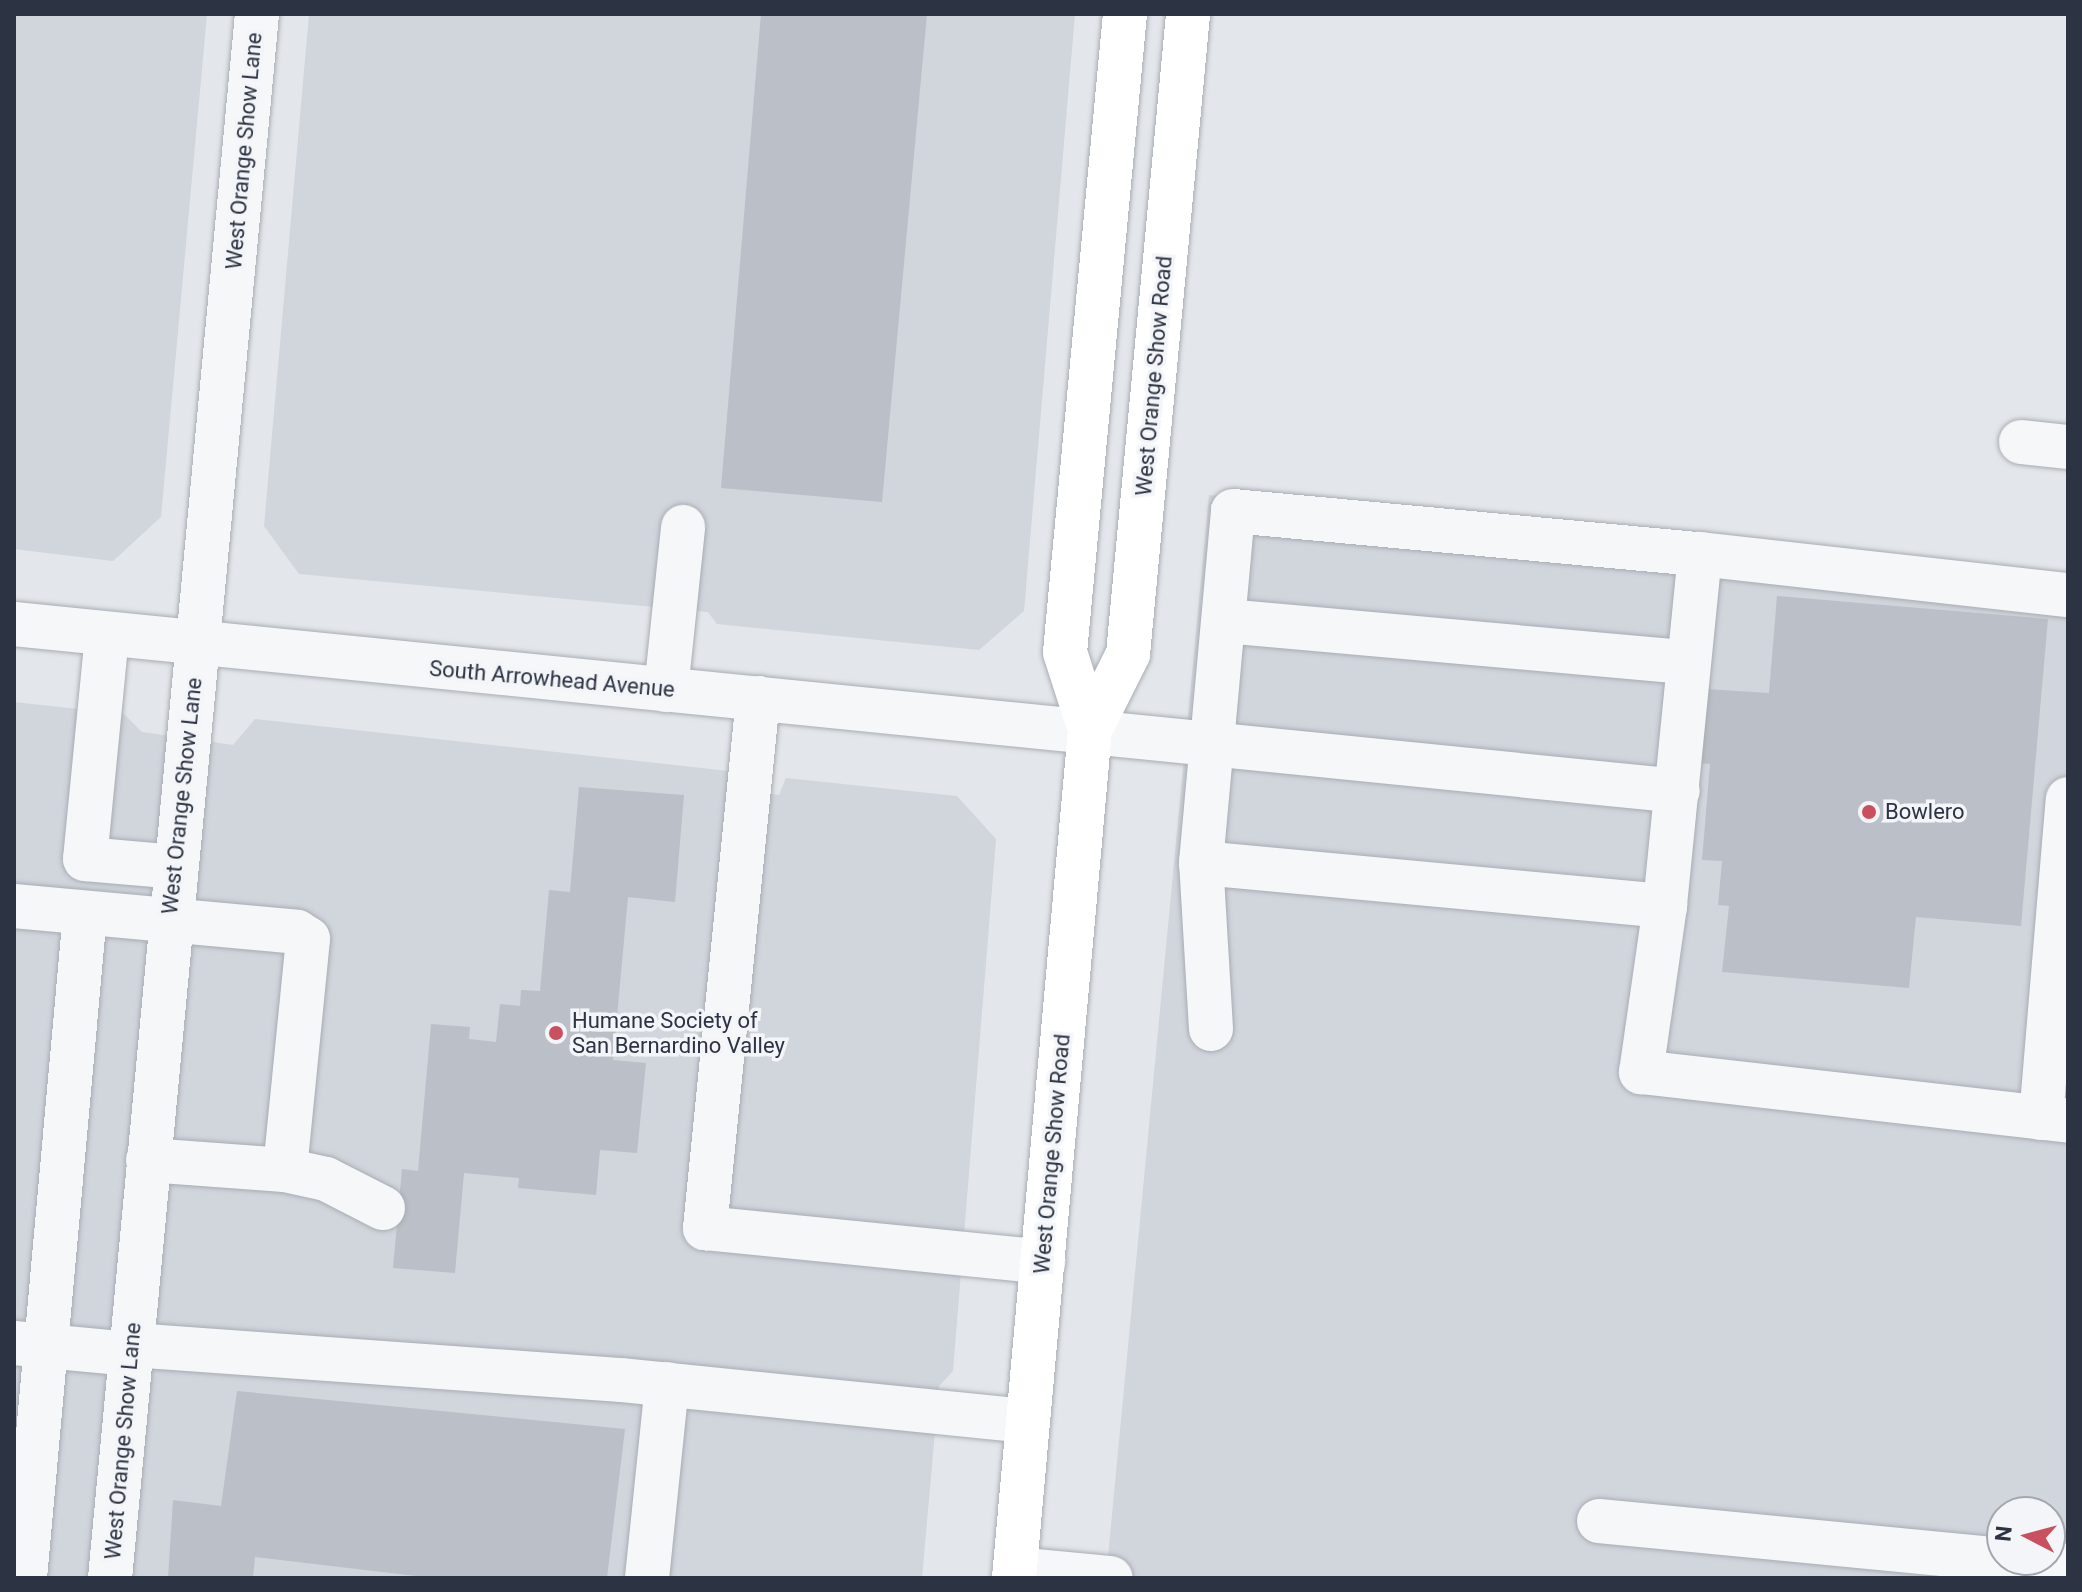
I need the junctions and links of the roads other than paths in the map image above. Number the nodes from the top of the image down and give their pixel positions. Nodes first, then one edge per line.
1 (257, 14) edge
2 (1125, 14) edge
3 (1188, 14) edge
4 (2021, 442) dead end
5 (2068, 447) edge
6 (683, 527) dead end
7 (1700, 554) junction
8 (2068, 595) edge
9 (1225, 621) junction
10 (14, 624) edge
11 (107, 635) junction
12 (197, 645) junction
13 (1688, 662) junction
14 (666, 690) junction
15 (758, 698) junction
16 (1090, 730) junction
17 (1211, 742) junction
18 (1678, 791) junction
19 (2068, 799) edge
20 (1201, 863) junction
21 (176, 867) junction
22 (14, 906) edge
23 (1665, 906) junction
24 (85, 913) junction
25 (170, 919) junction
26 (1211, 1029) dead end
27 (2054, 1120) edge
28 (148, 1160) junction
29 (285, 1170) junction
30 (383, 1208) dead end
31 (1043, 1262) junction
32 (30, 1344) edge
33 (131, 1350) junction
34 (667, 1384) junction
35 (1028, 1421) junction
36 (1599, 1521) dead end
37 (1986, 1558) edge
38 (1014, 1574) edge
39 (25, 1578) edge
40 (110, 1578) edge
41 (647, 1578) edge
42 (1111, 1578) edge

1 - 12 street, West Orange Show Lane
2 - 16 main road, West Orange Show Road
3 - 16 main road, West Orange Show Road
4 - 5 street
6 - 14 street
7 - 8 street
7 - 9 street
7 - 13 street
9 - 13 street
9 - 17 street
10 - 11 street, South Arrowhead Avenue
11 - 12 street, South Arrowhead Avenue
11 - 21 street
12 - 14 street, South Arrowhead Avenue
12 - 21 street, West Orange Show Lane
13 - 18 street
14 - 15 street, South Arrowhead Avenue
15 - 16 street, South Arrowhead Avenue
15 - 31 street
16 - 17 street, South Arrowhead Avenue
16 - 31 main road, West Orange Show Road
17 - 18 street, South Arrowhead Avenue
17 - 20 street
18 - 23 street
19 - 27 street
20 - 23 street
20 - 26 street
21 - 25 street, West Orange Show Lane
22 - 24 street
23 - 27 street
24 - 25 street
24 - 32 street
25 - 28 street, West Orange Show Lane
25 - 29 street
28 - 29 street
28 - 33 street, West Orange Show Lane
29 - 30 street
31 - 35 main road, West Orange Show Road
32 - 33 street
32 - 39 street
33 - 34 street
33 - 40 street, West Orange Show Lane
34 - 35 street
34 - 41 street
35 - 38 main road, West Orange Show Road
36 - 37 street
38 - 42 street

